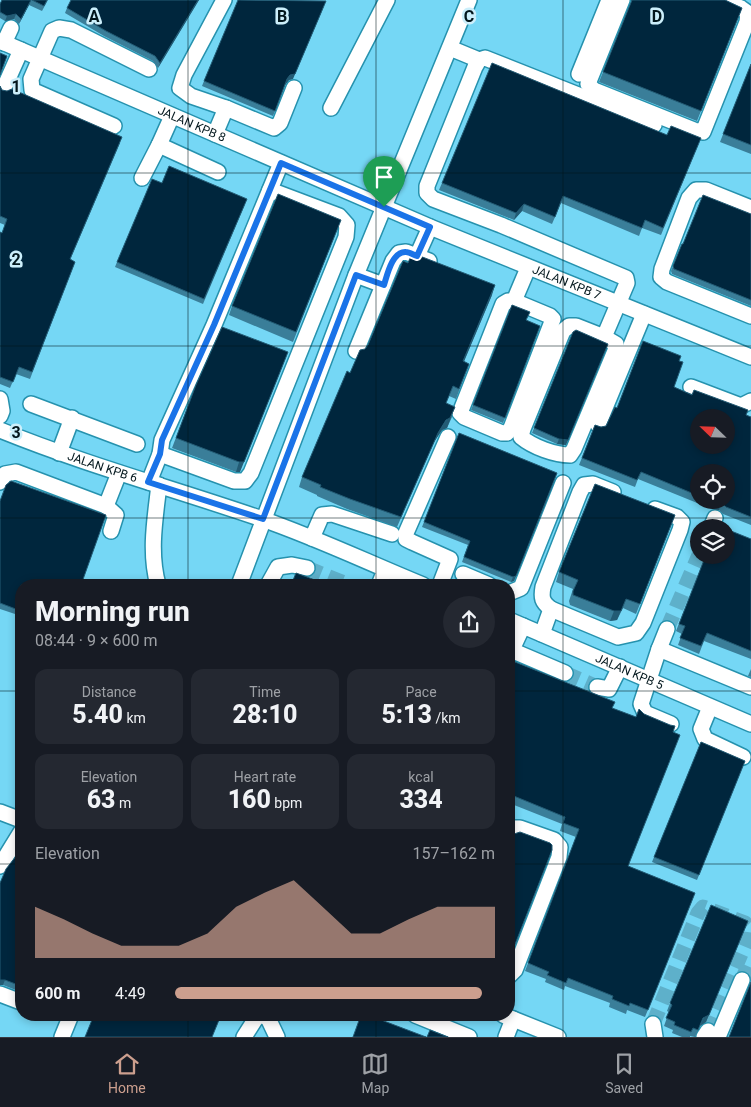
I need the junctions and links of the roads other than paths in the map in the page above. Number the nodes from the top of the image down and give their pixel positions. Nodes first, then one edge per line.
1 (224, 0) edge
2 (387, 0) edge
3 (470, 0) edge
4 (609, 0) edge
5 (622, 0) edge
6 (722, 0) edge
7 (10, 28) dead end
8 (2, 42) edge
9 (450, 48) junction
10 (21, 50) junction
11 (40, 58) junction
12 (479, 60) junction
13 (150, 69) dead end
14 (579, 74) dead end
15 (4, 88) edge
16 (294, 88) dead end
17 (226, 108) junction
18 (330, 108) dead end
19 (172, 116) junction
20 (654, 125) dead end
21 (114, 126) dead end
22 (215, 134) junction
23 (159, 146) junction
24 (281, 163) junction
25 (218, 172) dead end
26 (142, 178) dead end
27 (270, 190) junction
28 (384, 207) junction
29 (751, 208) edge
30 (430, 227) junction
31 (417, 256) junction
32 (441, 266) edge
33 (528, 268) junction
34 (356, 275) junction
35 (384, 285) junction
36 (514, 301) junction
37 (618, 304) junction
38 (644, 314) junction
39 (751, 316) edge
40 (604, 337) junction
41 (356, 350) dead end
42 (751, 357) edge
43 (691, 387) dead end
44 (0, 399) edge
45 (751, 401) edge
46 (31, 404) dead end
47 (0, 416) edge
48 (72, 418) junction
49 (598, 425) edge
50 (0, 430) edge
51 (448, 437) dead end
52 (137, 444) dead end
53 (59, 453) junction
54 (160, 454) junction
55 (119, 473) junction
56 (0, 482) edge
57 (563, 483) dead end
58 (154, 484) junction
59 (627, 497) edge
60 (644, 504) edge
61 (106, 506) junction
62 (263, 519) junction
63 (111, 531) dead end
64 (392, 534) dead end
65 (312, 538) junction
66 (307, 568) tunnel mouth
67 (385, 570) junction
68 (463, 574) dead end
69 (156, 579) edge
70 (241, 579) edge
71 (271, 579) edge
72 (381, 579) edge
73 (408, 579) edge
74 (442, 579) edge
75 (474, 579) edge
76 (515, 590) edge
77 (551, 609) junction
78 (516, 623) edge
79 (667, 629) tunnel mouth
80 (542, 634) junction
81 (618, 637) junction
82 (658, 649) junction
83 (515, 655) edge
84 (615, 665) junction
85 (565, 673) tunnel mouth
86 (648, 680) junction
87 (597, 687) dead end
88 (751, 688) edge
89 (710, 707) junction
90 (671, 724) edge
91 (751, 724) edge
92 (743, 757) dead end
93 (1, 816) edge
94 (15, 819) edge
95 (515, 828) edge
96 (15, 842) edge
97 (0, 866) edge
98 (515, 971) edge
99 (742, 980) tunnel mouth
100 (0, 994) edge
101 (15, 1000) edge
102 (515, 1020) edge
103 (69, 1021) edge
104 (255, 1021) edge
105 (269, 1021) edge
106 (430, 1021) edge
107 (508, 1021) edge
108 (710, 1035) edge
109 (552, 1036) edge
110 (62, 1037) edge
111 (244, 1037) edge
112 (277, 1037) edge
113 (469, 1037) edge
114 (506, 1037) edge

1 - 17 street
2 - 18 street
3 - 9 street
4 - 14 street
5 - 6 street
7 - 8 street
8 - 10 street, JALAN KPB 8
9 - 12 street
9 - 28 street
10 - 11 street, JALAN KPB 8
10 - 15 street
11 - 13 street
11 - 19 street, JALAN KPB 8
11 - 21 street
12 - 20 street
12 - 37 street
16 - 17 street
17 - 22 street
19 - 22 street, JALAN KPB 8
19 - 23 street
22 - 24 street, JALAN KPB 8
23 - 25 street
23 - 26 street
24 - 27 street
24 - 28 street, JALAN KPB 8
27 - 54 street
27 - 54 street
28 - 30 street, JALAN KPB 7
28 - 34 street
29 - 39 street
30 - 31 street
30 - 33 street, JALAN KPB 7
31 - 32 street
31 - 35 street
33 - 36 street
33 - 37 street, JALAN KPB 7
34 - 35 street
34 - 62 street
35 - 41 street
36 - 36 street
37 - 38 street, JALAN KPB 7
37 - 40 street
38 - 42 street, JALAN KPB 7
38 - 49 street
40 - 40 street
43 - 45 street
44 - 47 street
46 - 48 street
48 - 52 street
48 - 53 street
50 - 53 street, JALAN KPB 6
51 - 74 street
53 - 55 street, JALAN KPB 6
54 - 58 street
55 - 58 street, JALAN KPB 6
55 - 61 street
56 - 61 street
57 - 76 street
58 - 62 street, JALAN KPB 6
58 - 69 street
59 - 77 street
60 - 81 street
61 - 63 street
62 - 65 street
62 - 70 street
64 - 65 street
65 - 67 street
66 - 71 street
67 - 72 street
67 - 73 street
68 - 75 street
77 - 80 street
77 - 81 street
78 - 80 street, JALAN KPB 5
79 - 82 street
80 - 84 street, JALAN KPB 5
81 - 84 street
82 - 86 street
82 - 88 street
83 - 85 street
84 - 86 street, JALAN KPB 5
84 - 87 street
86 - 89 street, JALAN KPB 5
86 - 90 street
89 - 91 street, JALAN KPB 5
89 - 92 street
93 - 94 street
95 - 98 street
96 - 97 street
99 - 108 street
100 - 101 street
102 - 109 street
103 - 110 street
104 - 111 street
105 - 112 street
106 - 113 street
107 - 114 street

